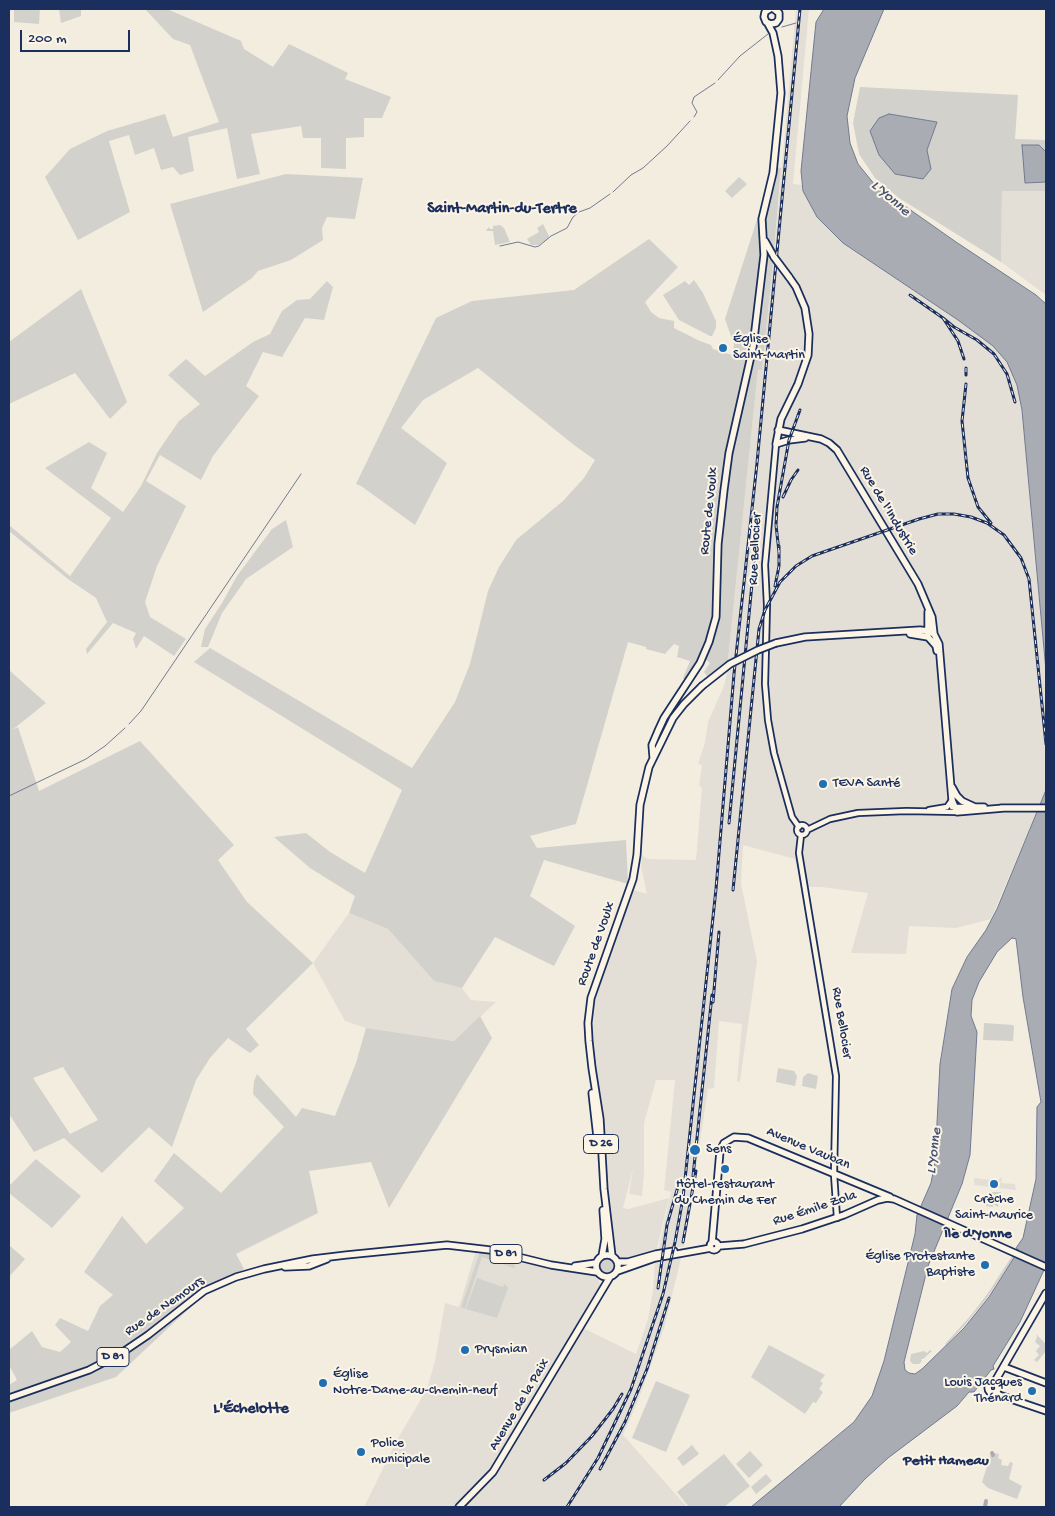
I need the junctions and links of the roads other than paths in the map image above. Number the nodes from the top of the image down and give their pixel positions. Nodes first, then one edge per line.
1 (758, 9) edge
2 (772, 10) edge
3 (776, 23) junction
4 (768, 24) junction
5 (774, 33) junction
6 (764, 240) junction
7 (764, 257) junction
8 (775, 259) junction
9 (778, 430) junction
10 (812, 438) junction
11 (776, 444) junction
12 (928, 610) junction
13 (929, 621) junction
14 (920, 630) junction
15 (874, 633) junction
16 (931, 633) junction
17 (653, 758) junction
18 (955, 804) junction
19 (976, 807) junction
20 (1004, 808) junction
21 (1046, 808) edge
22 (926, 811) junction
23 (799, 827) junction
24 (807, 830) junction
25 (801, 835) junction
26 (592, 1068) junction
27 (834, 1174) junction
28 (878, 1193) junction
29 (894, 1199) junction
30 (878, 1200) junction
31 (837, 1218) junction
32 (711, 1245) junction
33 (602, 1256) junction
34 (612, 1256) junction
35 (331, 1257) junction
36 (618, 1262) junction
37 (596, 1263) junction
38 (276, 1267) junction
39 (568, 1267) junction
40 (1046, 1267) edge
41 (618, 1271) junction
42 (599, 1274) junction
43 (610, 1277) junction
44 (1045, 1294) edge
45 (597, 1300) junction
46 (1004, 1367) junction
47 (1046, 1383) edge
48 (9, 1398) edge
49 (1046, 1411) edge
50 (459, 1507) edge

1 - 2 main road
2 - 3 main road
2 - 4 main road
3 - 4 main road
3 - 5 main road, D 26
4 - 5 main road, D 26
5 - 6 main road, D 26
6 - 7 main road, D 26
6 - 8 main road, Rue Bellocier
7 - 8 main road
7 - 17 main road, Route de Voulx / D 26
8 - 9 main road, Rue Bellocier, bridge
9 - 10 main road, Rue de l'Industrie
9 - 11 main road, Rue Bellocier
10 - 11 main road
10 - 12 main road, Rue de l'Industrie
11 - 23 street, Rue Bellocier
12 - 13 main road
12 - 16 main road
13 - 14 main road
13 - 16 main road
14 - 15 main road
14 - 16 main road
15 - 16 main road
15 - 17 main road, bridge
16 - 18 main road
17 - 26 main road, Route de Voulx / D 26
18 - 19 street
18 - 19 main road
18 - 20 main road
18 - 22 street
18 - 22 street
19 - 20 main road
20 - 21 main road
22 - 24 street
23 - 24 street
23 - 25 street
24 - 25 street
25 - 27 street, Rue Bellocier
26 - 33 main road, Route de Voulx / D 26
26 - 34 main road, Route de Voulx / D 26
27 - 28 main road, Avenue Vauban
27 - 31 street, Rue Bellocier
27 - 32 main road, Avenue Vauban
28 - 29 main road, Avenue Vauban
28 - 30 main road
29 - 30 main road, Rue Émile Zola
29 - 40 main road, Rue Émile Zola
30 - 31 main road, Rue Émile Zola
31 - 32 main road, Rue Émile Zola
32 - 36 main road
32 - 41 main road
33 - 34 main road
33 - 37 main road
34 - 36 main road
35 - 38 main road, Rue de Nemours / D 81
35 - 38 main road, D 81
35 - 39 main road, D 81
36 - 41 main road
37 - 39 main road, D 81
37 - 42 main road
38 - 48 main road, Rue de Nemours / D 81
39 - 42 main road, D 81
41 - 43 main road
42 - 43 main road
42 - 45 main road
43 - 45 main road
44 - 46 main road
45 - 50 main road, Avenue de la Paix
46 - 47 main road
46 - 49 main road

